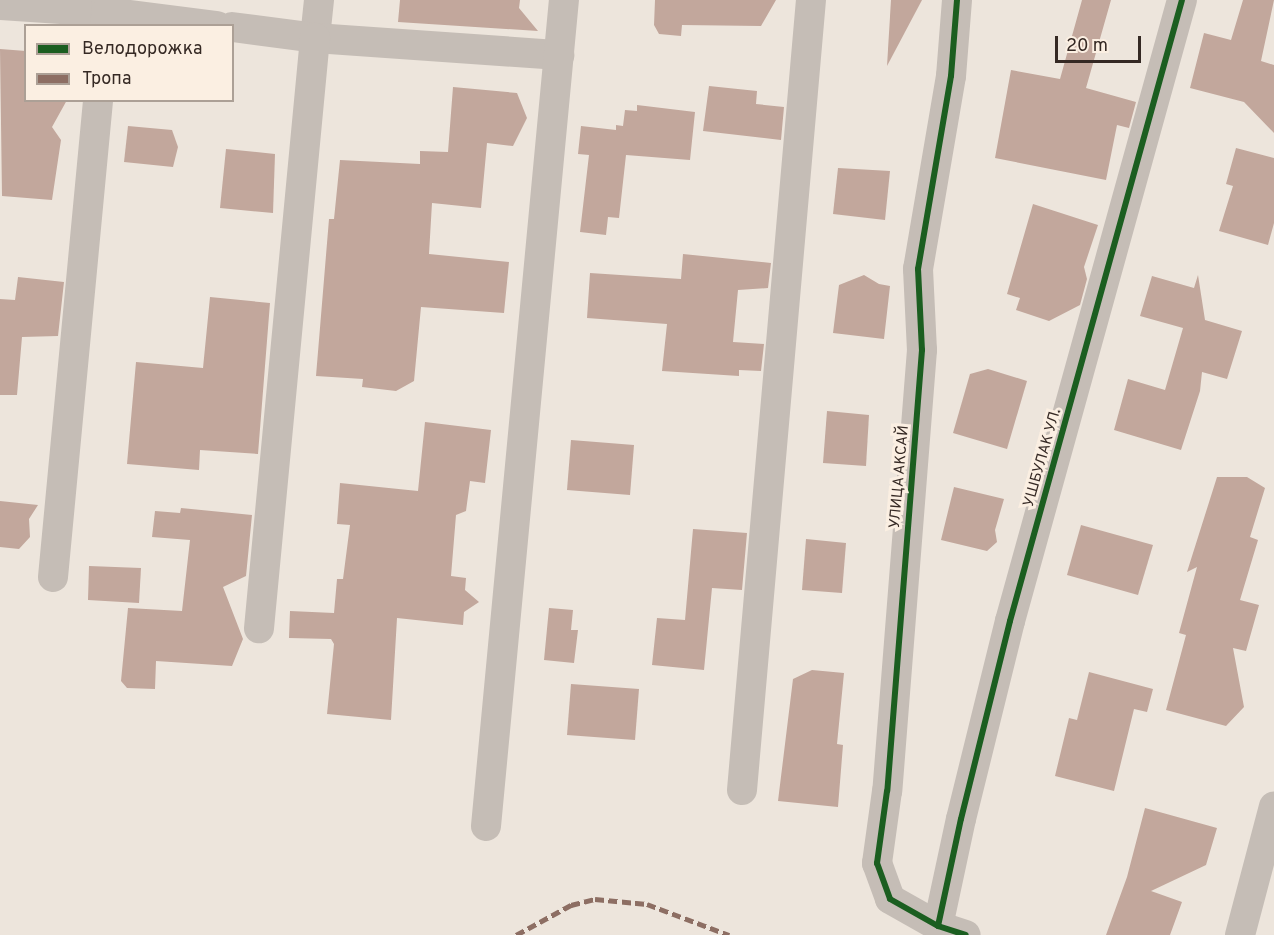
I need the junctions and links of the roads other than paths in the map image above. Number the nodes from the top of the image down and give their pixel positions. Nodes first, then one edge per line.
1 (319, 0) edge
2 (564, 0) edge
3 (811, 0) edge
4 (957, 0) edge
5 (1182, 0) edge
6 (0, 5) edge
7 (106, 12) edge
8 (201, 24) edge
9 (234, 27) edge
10 (315, 38) junction
11 (558, 55) junction
12 (98, 102) edge
13 (53, 578) dead end
14 (259, 628) dead end
15 (742, 790) dead end
16 (1274, 806) edge
17 (486, 826) dead end
18 (952, 930) edge
19 (1240, 935) edge

1 - 10 street
2 - 11 street
3 - 15 street
4 - 18 street, УЛИЦА АКСАЙ
5 - 18 street, УШБУЛАК УЛ.
6 - 7 street
7 - 8 street
9 - 10 street
10 - 11 street
10 - 14 street
11 - 17 street
12 - 13 street
16 - 19 street

